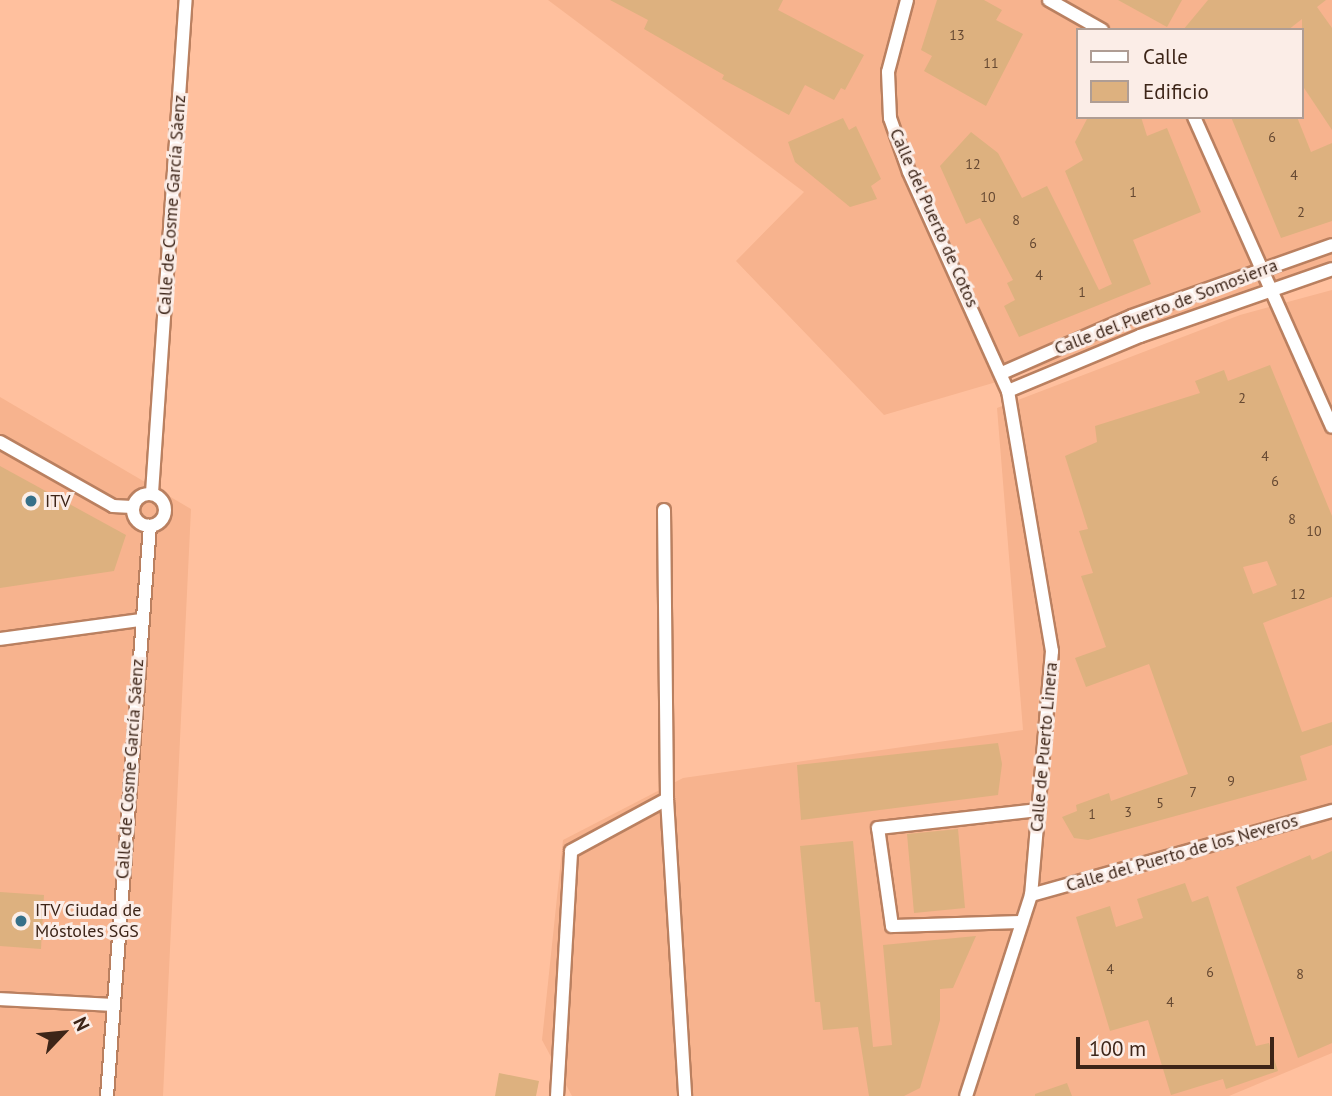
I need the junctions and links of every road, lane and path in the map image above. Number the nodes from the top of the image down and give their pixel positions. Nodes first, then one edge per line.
1 (186, 0) edge
2 (908, 0) edge
3 (1049, 0) edge
4 (1098, 28) edge
5 (1195, 119) edge
6 (1332, 245) edge
7 (1262, 269) junction
8 (1332, 269) edge
9 (1272, 288) junction
10 (1002, 373) junction
11 (1008, 391) junction
12 (1332, 427) edge
13 (0, 442) edge
14 (152, 494) junction
15 (132, 507) junction
16 (664, 510) dead end
17 (150, 526) junction
18 (141, 620) junction
19 (0, 639) edge
20 (667, 799) junction
21 (1039, 810) junction
22 (1332, 811) edge
23 (1031, 895) junction
24 (1022, 922) junction
25 (0, 999) edge
26 (113, 1005) junction
27 (107, 1096) edge
28 (557, 1096) edge
29 (685, 1096) edge
30 (965, 1096) edge

1 - 14 street, Calle de Cosme García Sáenz
2 - 10 street, Calle del Puerto de Cotos
3 - 4 street
5 - 7 street
6 - 7 street, Calle del Puerto de Somosierra
7 - 9 street
7 - 10 street, Calle del Puerto de Somosierra
8 - 9 street, Calle del Puerto de Somosierra
9 - 11 street, Calle del Puerto de Somosierra
9 - 12 street
10 - 11 street, Calle del Puerto de Cotos
11 - 21 street, Calle de Puerto Linera
13 - 15 street
14 - 15 street
14 - 17 street
15 - 17 street
16 - 20 street
17 - 18 street, Calle de Cosme García Sáenz
18 - 19 street
18 - 26 street, Calle de Cosme García Sáenz
20 - 28 street
20 - 29 street
21 - 23 street, Calle de Puerto Linera
21 - 24 street
22 - 23 street, Calle del Puerto de los Neveros
23 - 24 street, Calle de Puerto Linera
24 - 30 street, Calle de Puerto Linera
25 - 26 street
26 - 27 street, Calle de Cosme García Sáenz

